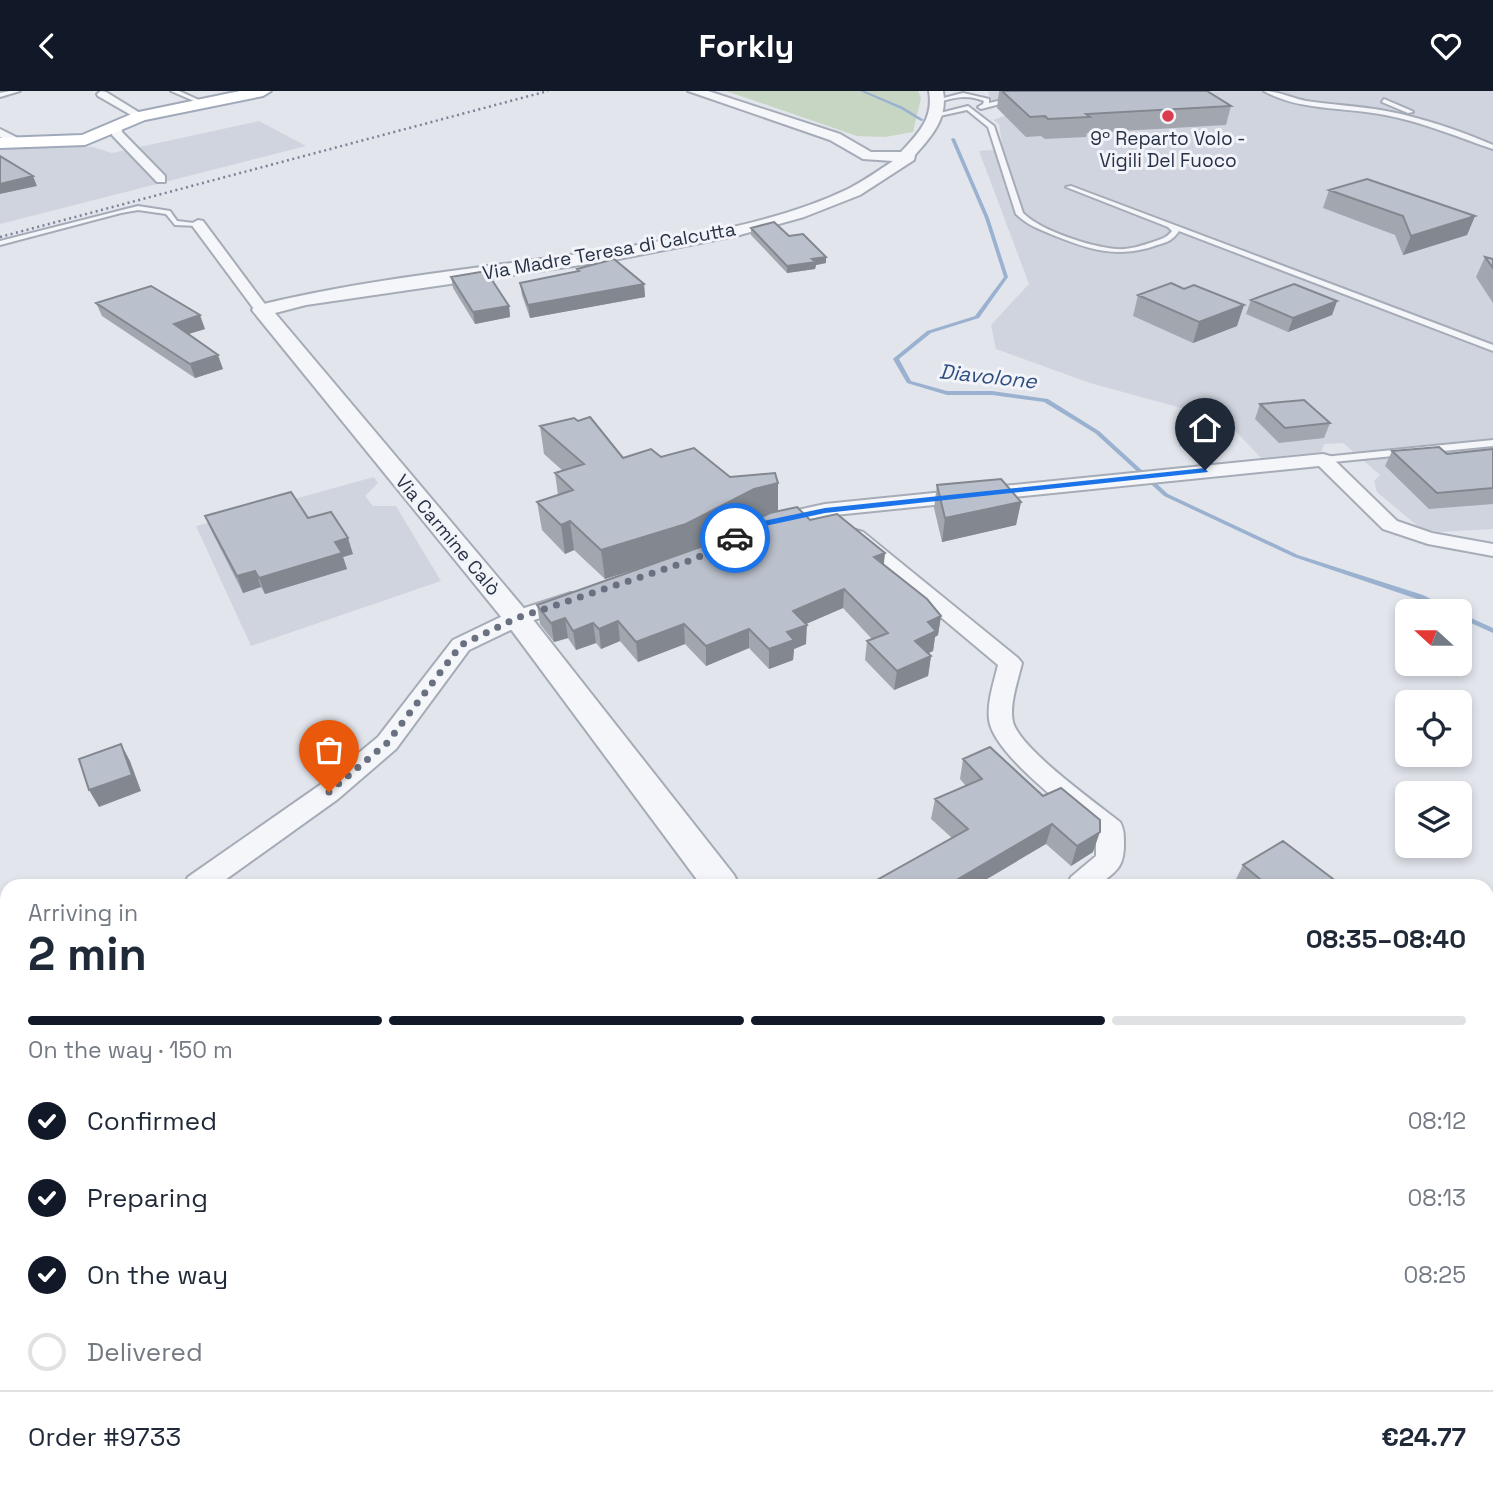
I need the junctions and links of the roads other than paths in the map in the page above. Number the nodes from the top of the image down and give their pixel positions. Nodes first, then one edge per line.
1 (174, 91) edge
2 (263, 91) edge
3 (695, 91) edge
4 (1267, 91) edge
5 (17, 92) edge
6 (235, 92) edge
7 (102, 94) dead end
8 (1020, 94) edge
9 (0, 95) edge
10 (941, 95) edge
11 (965, 95) junction
12 (194, 96) edge
13 (982, 98) junction
14 (1384, 101) dead end
15 (986, 105) junction
16 (968, 108) junction
17 (135, 113) junction
18 (935, 115) junction
19 (115, 121) junction
20 (1444, 126) junction
21 (928, 132) junction
22 (835, 137) junction
23 (3, 139) edge
24 (72, 141) junction
25 (888, 142) junction
26 (129, 144) junction
27 (1493, 147) edge
28 (911, 155) junction
29 (868, 156) junction
30 (160, 179) dead end
31 (869, 184) junction
32 (1069, 187) dead end
33 (198, 224) joint
34 (1171, 226) junction
35 (0, 243) edge
36 (262, 310) junction
37 (1493, 348) edge
38 (1493, 443) edge
39 (1323, 460) junction
40 (825, 510) junction
41 (751, 530) edge
42 (1493, 550) edge
43 (593, 593) edge
44 (517, 618) junction
45 (206, 879) edge
46 (716, 879) edge
47 (1088, 879) edge

1 - 12 lane
2 - 19 main road
3 - 22 street
4 - 20 lane
5 - 9 lane
6 - 12 main road
7 - 17 street
8 - 13 lane
8 - 15 lane
10 - 11 lane
10 - 11 lane
10 - 16 lane
10 - 18 street, Via Madre Teresa di Calcutta
11 - 13 lane
12 - 17 main road
13 - 15 lane
14 - 20 lane
15 - 16 lane
16 - 18 lane
16 - 34 lane
17 - 19 main road
18 - 21 street, Via Madre Teresa di Calcutta
19 - 23 main road
19 - 24 main road
19 - 24 main road
19 - 26 street
20 - 27 lane
21 - 25 street
21 - 28 street, Via Madre Teresa di Calcutta
22 - 25 street
22 - 29 street
23 - 24 main road
24 - 26 street
25 - 28 street
26 - 30 street
28 - 29 street
28 - 31 street, Via Madre Teresa di Calcutta
29 - 31 street
31 - 36 street, Via Madre Teresa di Calcutta
32 - 34 lane
33 - 35 lane
33 - 36 street, Via Carmine Calò
34 - 37 lane
36 - 44 street, Via Carmine Calò
38 - 39 lane
39 - 40 street
39 - 42 street
40 - 41 street
40 - 47 street
43 - 44 street, Via Carmine Calò
44 - 45 street
44 - 46 street

